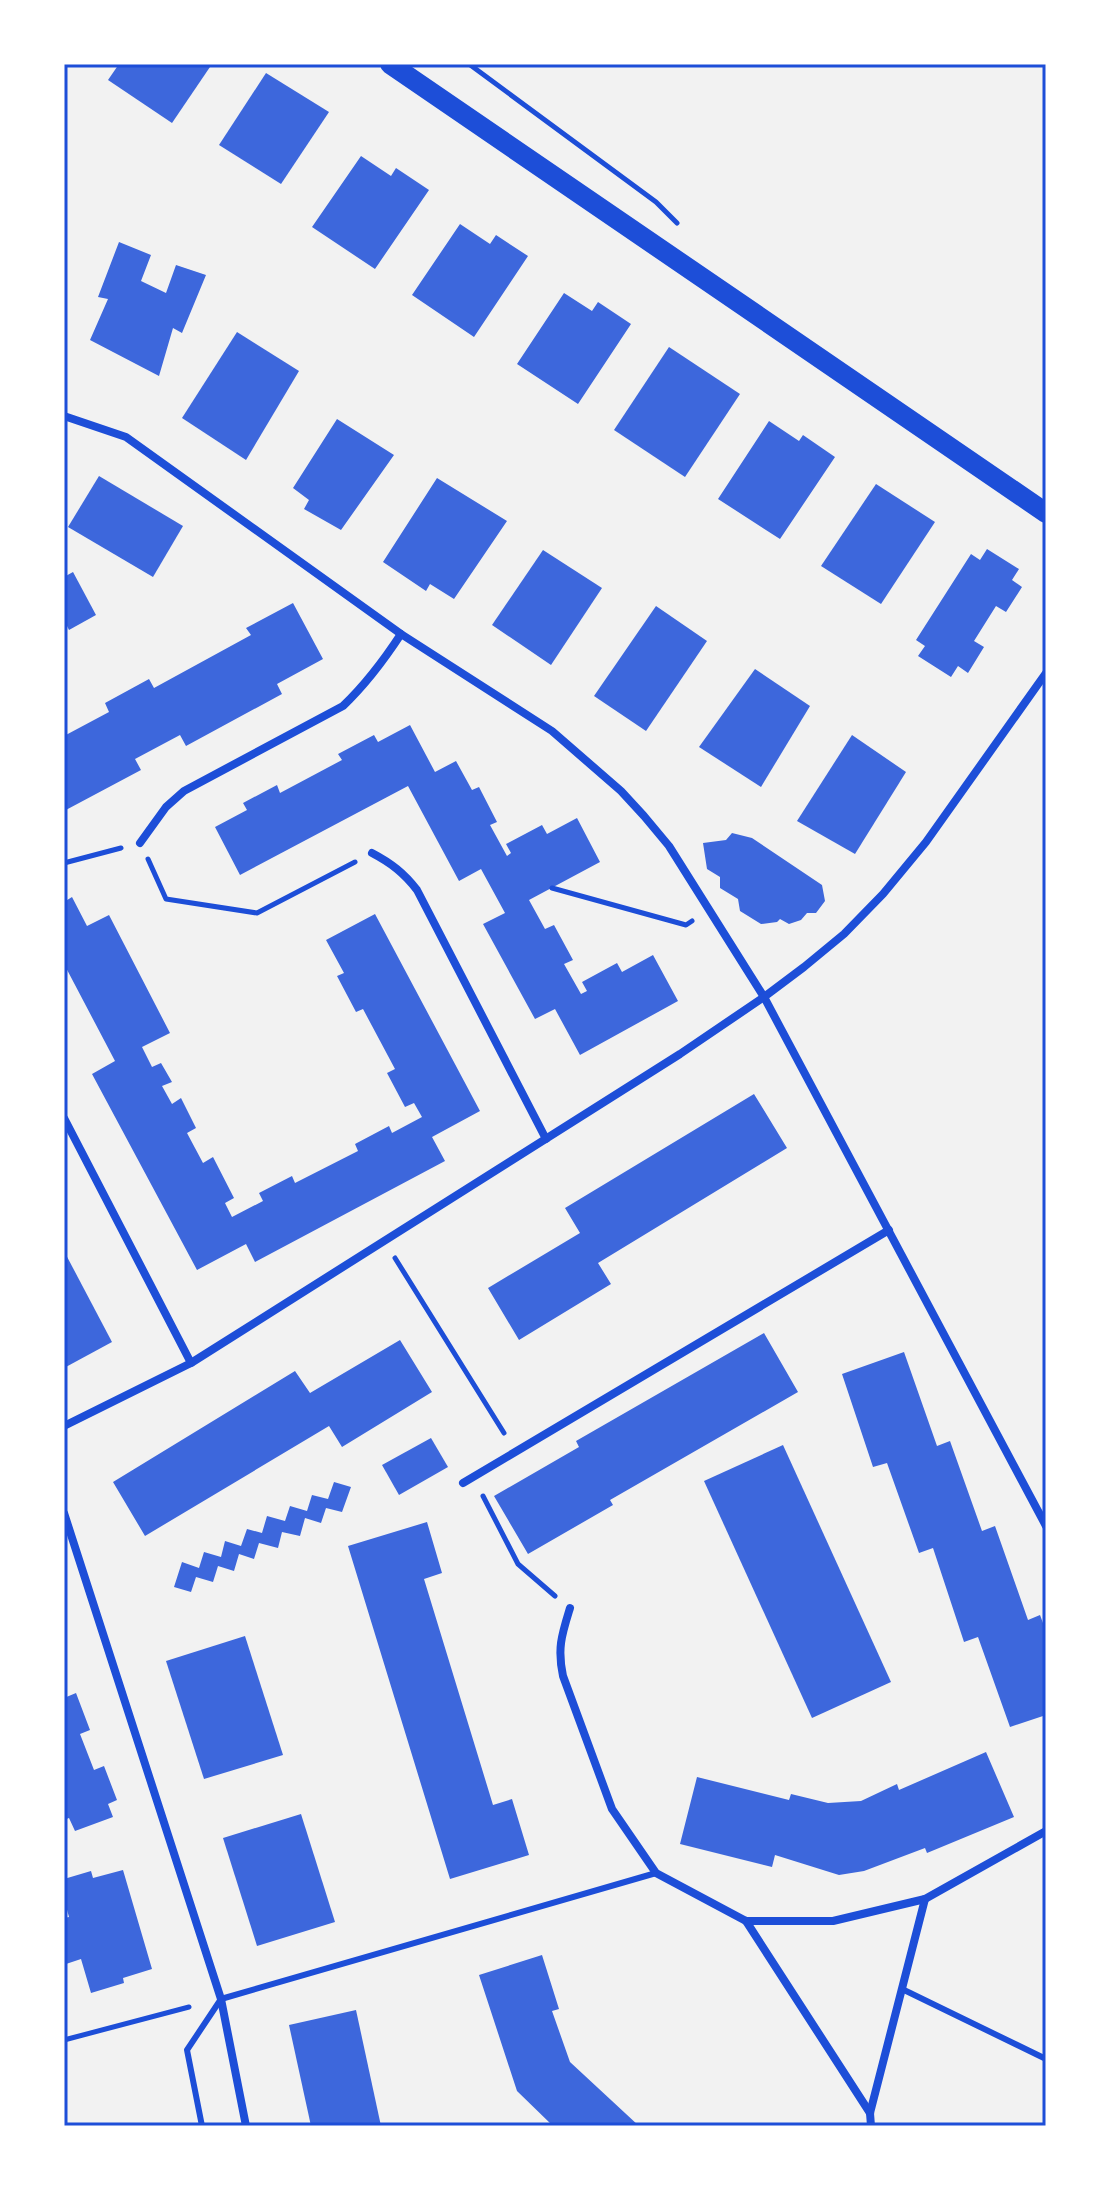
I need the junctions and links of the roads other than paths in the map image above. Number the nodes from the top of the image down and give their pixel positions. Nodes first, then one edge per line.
1 (390, 64) edge
2 (64, 416) edge
3 (1046, 513) edge
4 (401, 634) junction
5 (1046, 673) edge
6 (140, 843) road end
7 (372, 853) road end
8 (764, 997) junction
9 (64, 1118) edge
10 (546, 1139) junction
11 (889, 1230) junction
12 (191, 1363) junction
13 (64, 1426) edge
14 (463, 1483) dead end
15 (64, 1513) edge
16 (1046, 1526) edge
17 (570, 1608) road end
18 (1046, 1831) edge
19 (656, 1873) junction
20 (925, 1899) junction
21 (746, 1921) junction
22 (902, 1989) junction
23 (221, 1999) junction
24 (1046, 2059) edge
25 (870, 2113) junction
26 (202, 2126) edge
27 (246, 2126) edge
28 (871, 2126) edge

1 - 3 main road
2 - 4 street
4 - 6 street
4 - 8 street
5 - 8 street
7 - 10 street
8 - 10 street
8 - 11 street
9 - 12 street
10 - 12 street
11 - 14 street
11 - 16 street
12 - 13 street
15 - 23 street
17 - 19 street
18 - 20 street
19 - 21 street
19 - 23 lane
20 - 21 street
20 - 22 street
21 - 25 street
22 - 24 lane
22 - 25 street
23 - 26 lane
23 - 27 street
25 - 28 street

